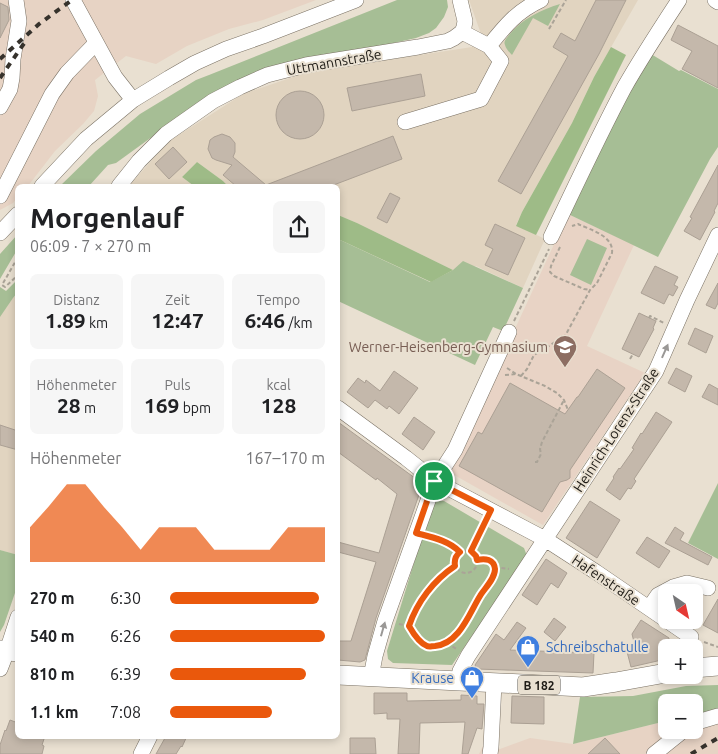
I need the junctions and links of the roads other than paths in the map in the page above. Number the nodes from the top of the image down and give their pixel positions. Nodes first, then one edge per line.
1 (16, 0) edge
2 (73, 0) edge
3 (356, 0) edge
4 (460, 0) edge
5 (541, 0) edge
6 (679, 0) edge
7 (462, 32) junction
8 (96, 43) junction
9 (489, 46) junction
10 (133, 100) junction
11 (0, 107) edge
12 (405, 122) dead end
13 (44, 184) edge
14 (122, 184) edge
15 (0, 196) edge
16 (15, 217) edge
17 (0, 234) edge
18 (718, 235) edge
19 (556, 240) road end
20 (509, 332) road end
21 (340, 409) edge
22 (434, 481) junction
23 (545, 539) junction
24 (708, 588) dead end
25 (649, 608) junction
26 (15, 627) edge
27 (691, 637) road end
28 (8, 651) edge
29 (718, 666) edge
30 (703, 667) edge
31 (0, 669) edge
32 (340, 675) edge
33 (658, 675) edge
34 (371, 677) junction
35 (458, 681) junction
36 (494, 683) junction
37 (718, 716) edge
38 (703, 720) edge
39 (148, 739) edge
40 (673, 739) edge
41 (141, 754) edge
42 (490, 754) edge
43 (654, 754) edge

1 - 11 street
2 - 8 street
3 - 10 street
4 - 7 street
5 - 9 street
6 - 19 street
7 - 9 street
7 - 14 street, Uttmannstraße
8 - 10 street
8 - 15 street
9 - 12 street
10 - 13 street
16 - 17 street
23 -> 18 street, Heinrich-Lorenz-Straße
20 - 22 street
21 - 22 street
22 - 23 street, Hafenstraße
34 -> 22 street
23 - 25 street, Hafenstraße
23 - 35 street, Heinrich-Lorenz-Straße
24 - 25 street
25 - 27 street, Hafenstraße
26 - 28 street
28 - 31 street
29 - 30 main road
32 - 34 main road, B 182
33 - 36 main road, B 182
34 - 35 main road, B 182
35 - 36 main road, B 182
36 - 42 street
37 - 38 street
39 - 41 street
40 - 43 street

